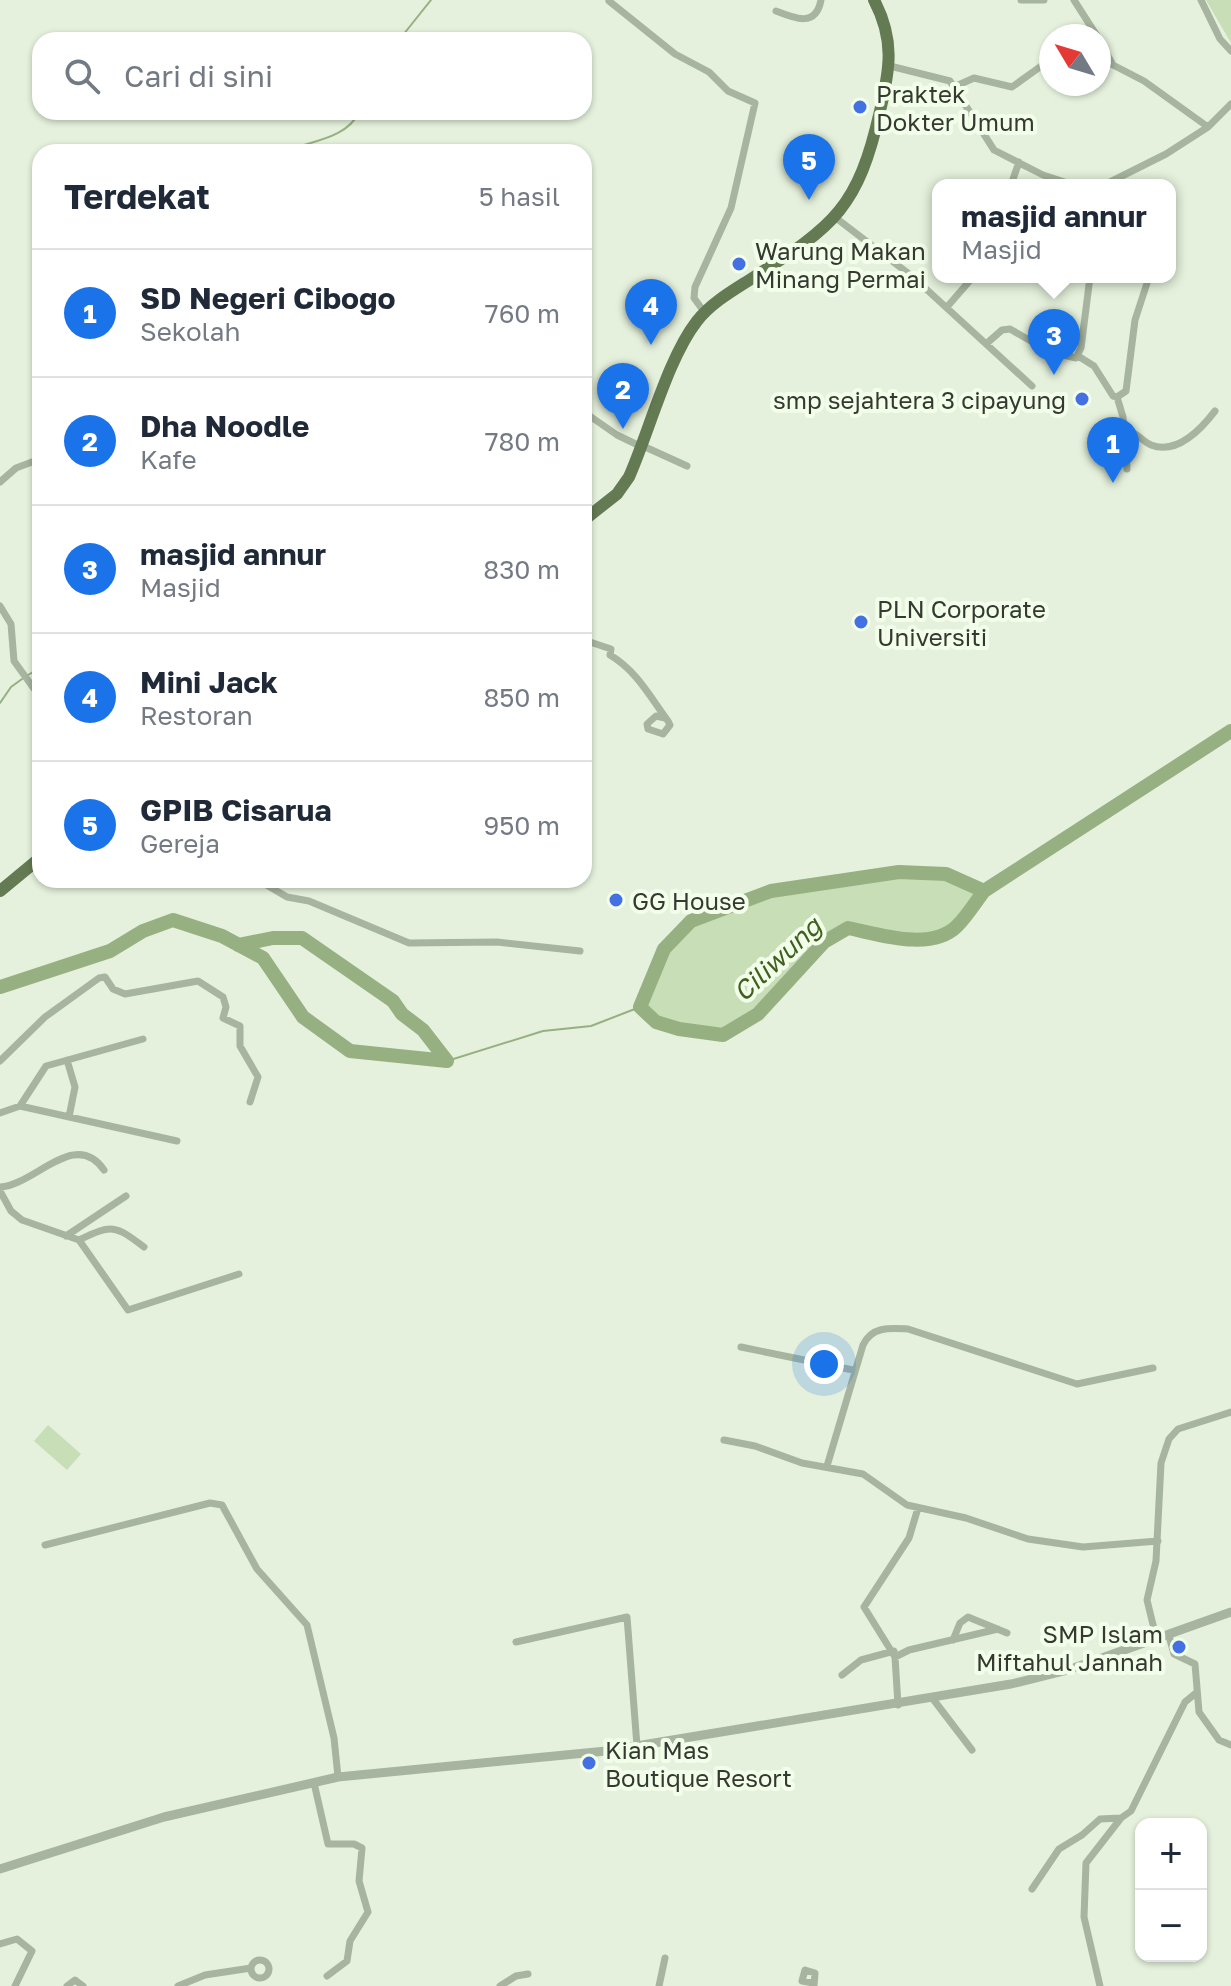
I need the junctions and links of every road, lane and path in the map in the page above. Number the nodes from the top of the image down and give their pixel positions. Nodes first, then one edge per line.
1 (821, 0) edge
2 (874, 0) edge
3 (1021, 0) edge
4 (1044, 0) edge
5 (1074, 0) edge
6 (1201, 0) edge
7 (609, 1) edge
8 (776, 11) dead end
9 (1089, 24) edge
10 (1231, 51) edge
11 (1111, 61) edge
12 (890, 66) junction
13 (1039, 68) edge
14 (956, 86) junction
15 (1231, 104) edge
16 (1208, 127) junction
17 (1019, 162) junction
18 (1013, 179) edge
19 (1055, 179) edge
20 (1116, 179) edge
21 (836, 218) junction
22 (968, 283) edge
23 (1089, 283) edge
24 (1147, 283) edge
25 (947, 307) junction
26 (705, 313) junction
27 (986, 344) junction
28 (1078, 356) junction
29 (1032, 386) dead end
30 (1117, 397) junction
31 (1215, 411) dead end
32 (592, 418) edge
33 (1125, 429) junction
34 (643, 447) junction
35 (32, 462) edge
36 (687, 466) dead end
37 (1127, 469) dead end
38 (0, 482) edge
39 (592, 514) edge
40 (0, 606) edge
41 (592, 643) edge
42 (32, 688) edge
43 (665, 718) dead end
44 (32, 865) edge
45 (272, 888) edge
46 (0, 891) edge
47 (580, 951) dead end
48 (143, 1039) dead end
49 (67, 1060) junction
50 (0, 1061) edge
51 (250, 1102) dead end
52 (20, 1106) junction
53 (0, 1113) edge
54 (69, 1117) junction
55 (177, 1141) dead end
56 (104, 1170) dead end
57 (0, 1189) edge
58 (126, 1196) dead end
59 (66, 1236) junction
60 (79, 1240) junction
61 (144, 1247) dead end
62 (239, 1274) dead end
63 (741, 1347) dead end
64 (1153, 1368) dead end
65 (853, 1370) junction
66 (1231, 1412) edge
67 (724, 1440) dead end
68 (827, 1466) junction
69 (918, 1508) junction
70 (1158, 1541) junction
71 (45, 1545) dead end
72 (1231, 1612) edge
73 (998, 1629) junction
74 (1007, 1633) dead end
75 (1169, 1636) junction
76 (953, 1640) junction
77 (1157, 1641) junction
78 (516, 1642) dead end
79 (895, 1654) junction
80 (842, 1675) dead end
81 (1196, 1693) junction
82 (933, 1699) junction
83 (898, 1705) junction
84 (1231, 1745) edge
85 (637, 1746) junction
86 (972, 1750) dead end
87 (338, 1777) junction
88 (314, 1783) junction
89 (1121, 1818) junction
90 (0, 1869) edge
91 (1032, 1889) dead end
92 (0, 1944) edge
93 (665, 1958) dead end
94 (251, 1968) dead end
95 (528, 1974) dead end
96 (327, 1976) dead end
97 (15, 1986) edge
98 (67, 1986) edge
99 (83, 1986) edge
100 (178, 1986) edge
101 (500, 1986) edge
102 (659, 1986) edge
103 (1100, 1986) edge

1 - 8 street
2 - 12 highway
3 - 4 street
5 - 9 street
6 - 10 street
7 - 26 street
11 - 16 street
12 - 14 street
12 - 21 highway
13 - 14 street
14 - 17 street
15 - 16 street
16 - 20 street
17 - 18 street
17 - 19 street
21 - 25 street
21 - 26 highway
22 - 25 street
23 - 28 street
24 - 30 street
25 - 27 street
26 - 34 highway
27 - 28 street
27 - 29 street
28 - 30 street
30 - 33 street
31 - 33 street
32 - 34 street
33 - 37 street
34 - 36 street
34 - 39 highway
35 - 38 street
40 - 42 street
41 - 43 street
44 - 46 highway
45 - 47 street
48 - 49 street
49 - 52 street
49 - 54 street
50 - 51 street
52 - 53 street
52 - 54 street
54 - 55 street
56 - 57 street
57 - 59 street
58 - 59 street
59 - 60 street
60 - 61 street
60 - 62 street
63 - 65 street
64 - 65 street
65 - 68 street
66 - 70 street
67 - 68 street
68 - 69 street
69 - 70 street
69 - 79 street
70 - 77 street
71 - 87 street
72 - 75 street
73 - 74 street
73 - 76 street
73 - 76 street
75 - 77 street
75 - 81 street
76 - 79 street
77 - 82 street
78 - 85 street
79 - 80 street
79 - 83 street
81 - 84 street
81 - 89 street
82 - 83 street
82 - 86 street
83 - 85 street
85 - 87 street
87 - 88 street
88 - 90 street
88 - 96 street
89 - 91 street
89 - 103 street
92 - 97 street
93 - 102 street
94 - 100 street
95 - 101 street
98 - 99 street

